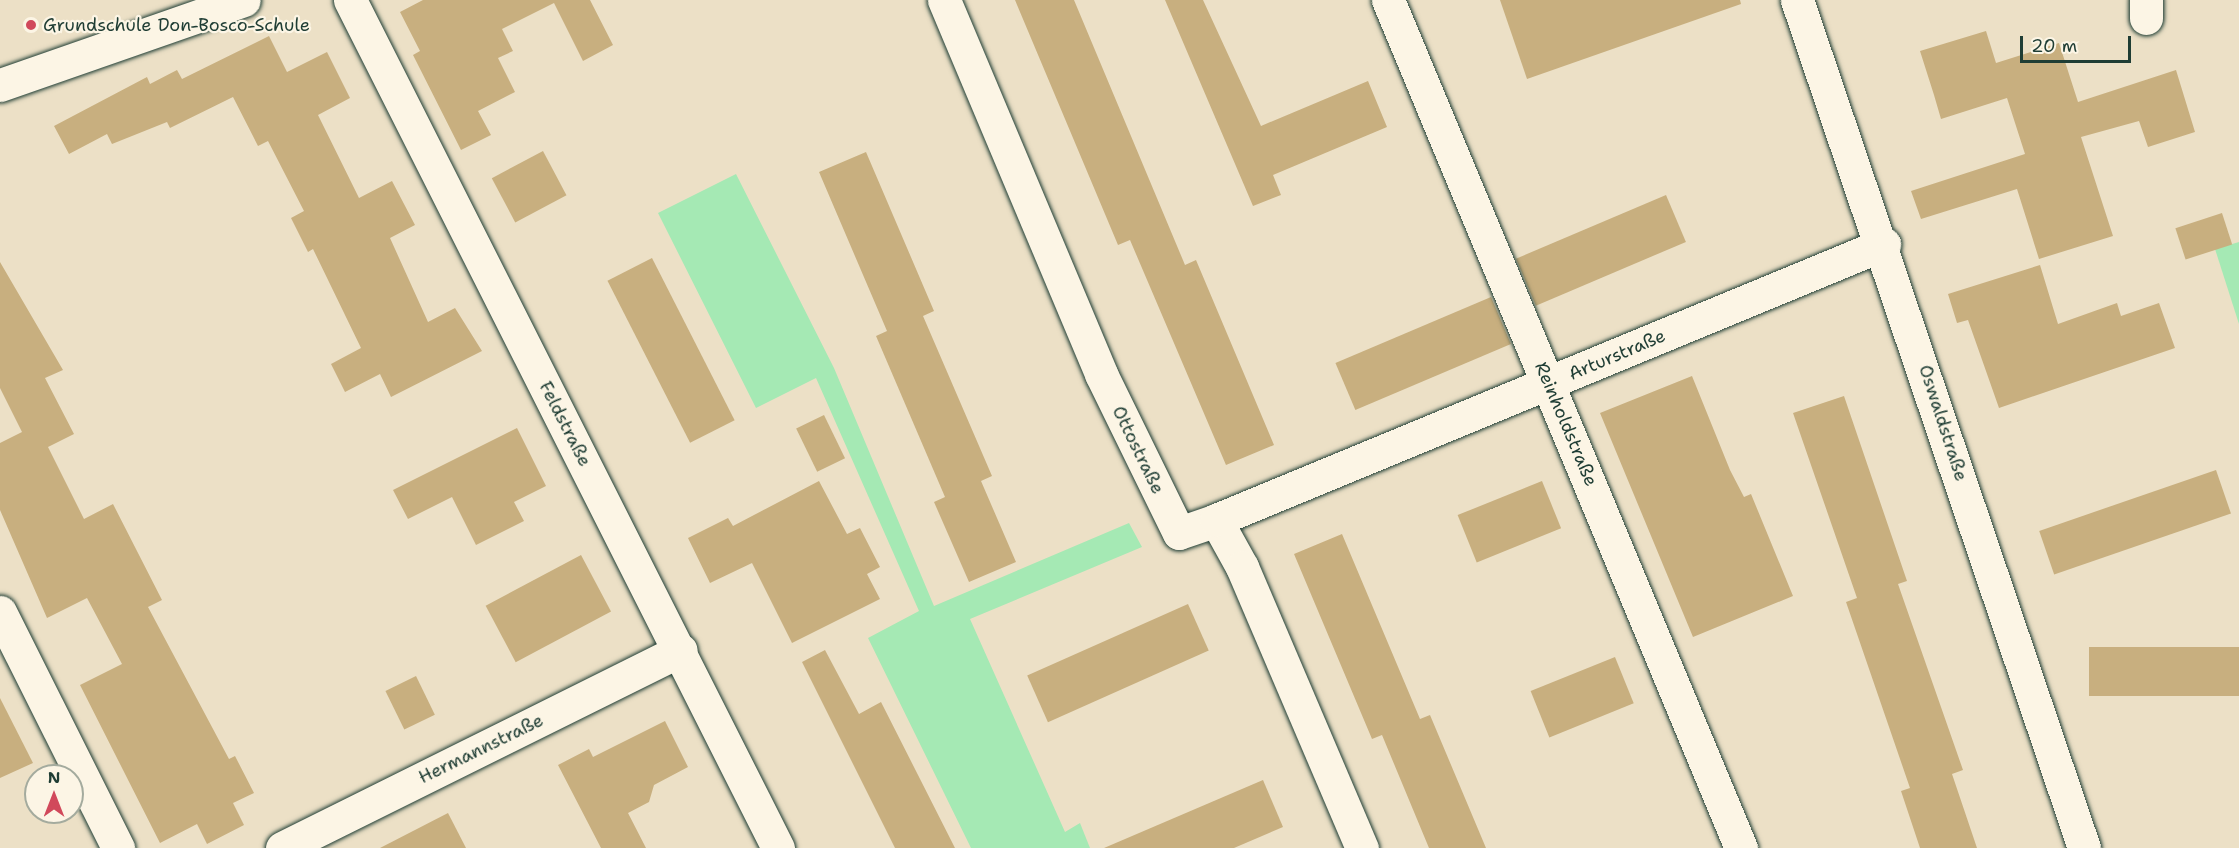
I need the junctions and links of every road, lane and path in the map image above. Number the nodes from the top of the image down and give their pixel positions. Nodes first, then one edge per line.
1 (244, 0) edge
2 (350, 0) edge
3 (944, 0) edge
4 (1388, 0) edge
5 (1797, 0) edge
6 (0, 85) edge
7 (1884, 244) junction
8 (1549, 384) junction
9 (1216, 520) junction
10 (0, 612) edge
11 (680, 650) junction
12 (118, 848) edge
13 (282, 848) edge
14 (778, 848) edge
15 (1362, 848) edge
16 (1741, 848) edge
17 (2084, 848) edge

1 - 6 street
2 - 11 street, Feldstraße
3 - 9 street, Ottostraße
4 - 8 street, Reinholdstraße
5 - 7 street, Oswaldstraße
7 - 8 street, Arturstraße
7 - 17 street, Oswaldstraße
8 - 9 street, Arturstraße
8 - 16 street, Reinholdstraße
9 - 15 street
10 - 12 street
11 - 13 street, Hermannstraße
11 - 14 street, Feldstraße

